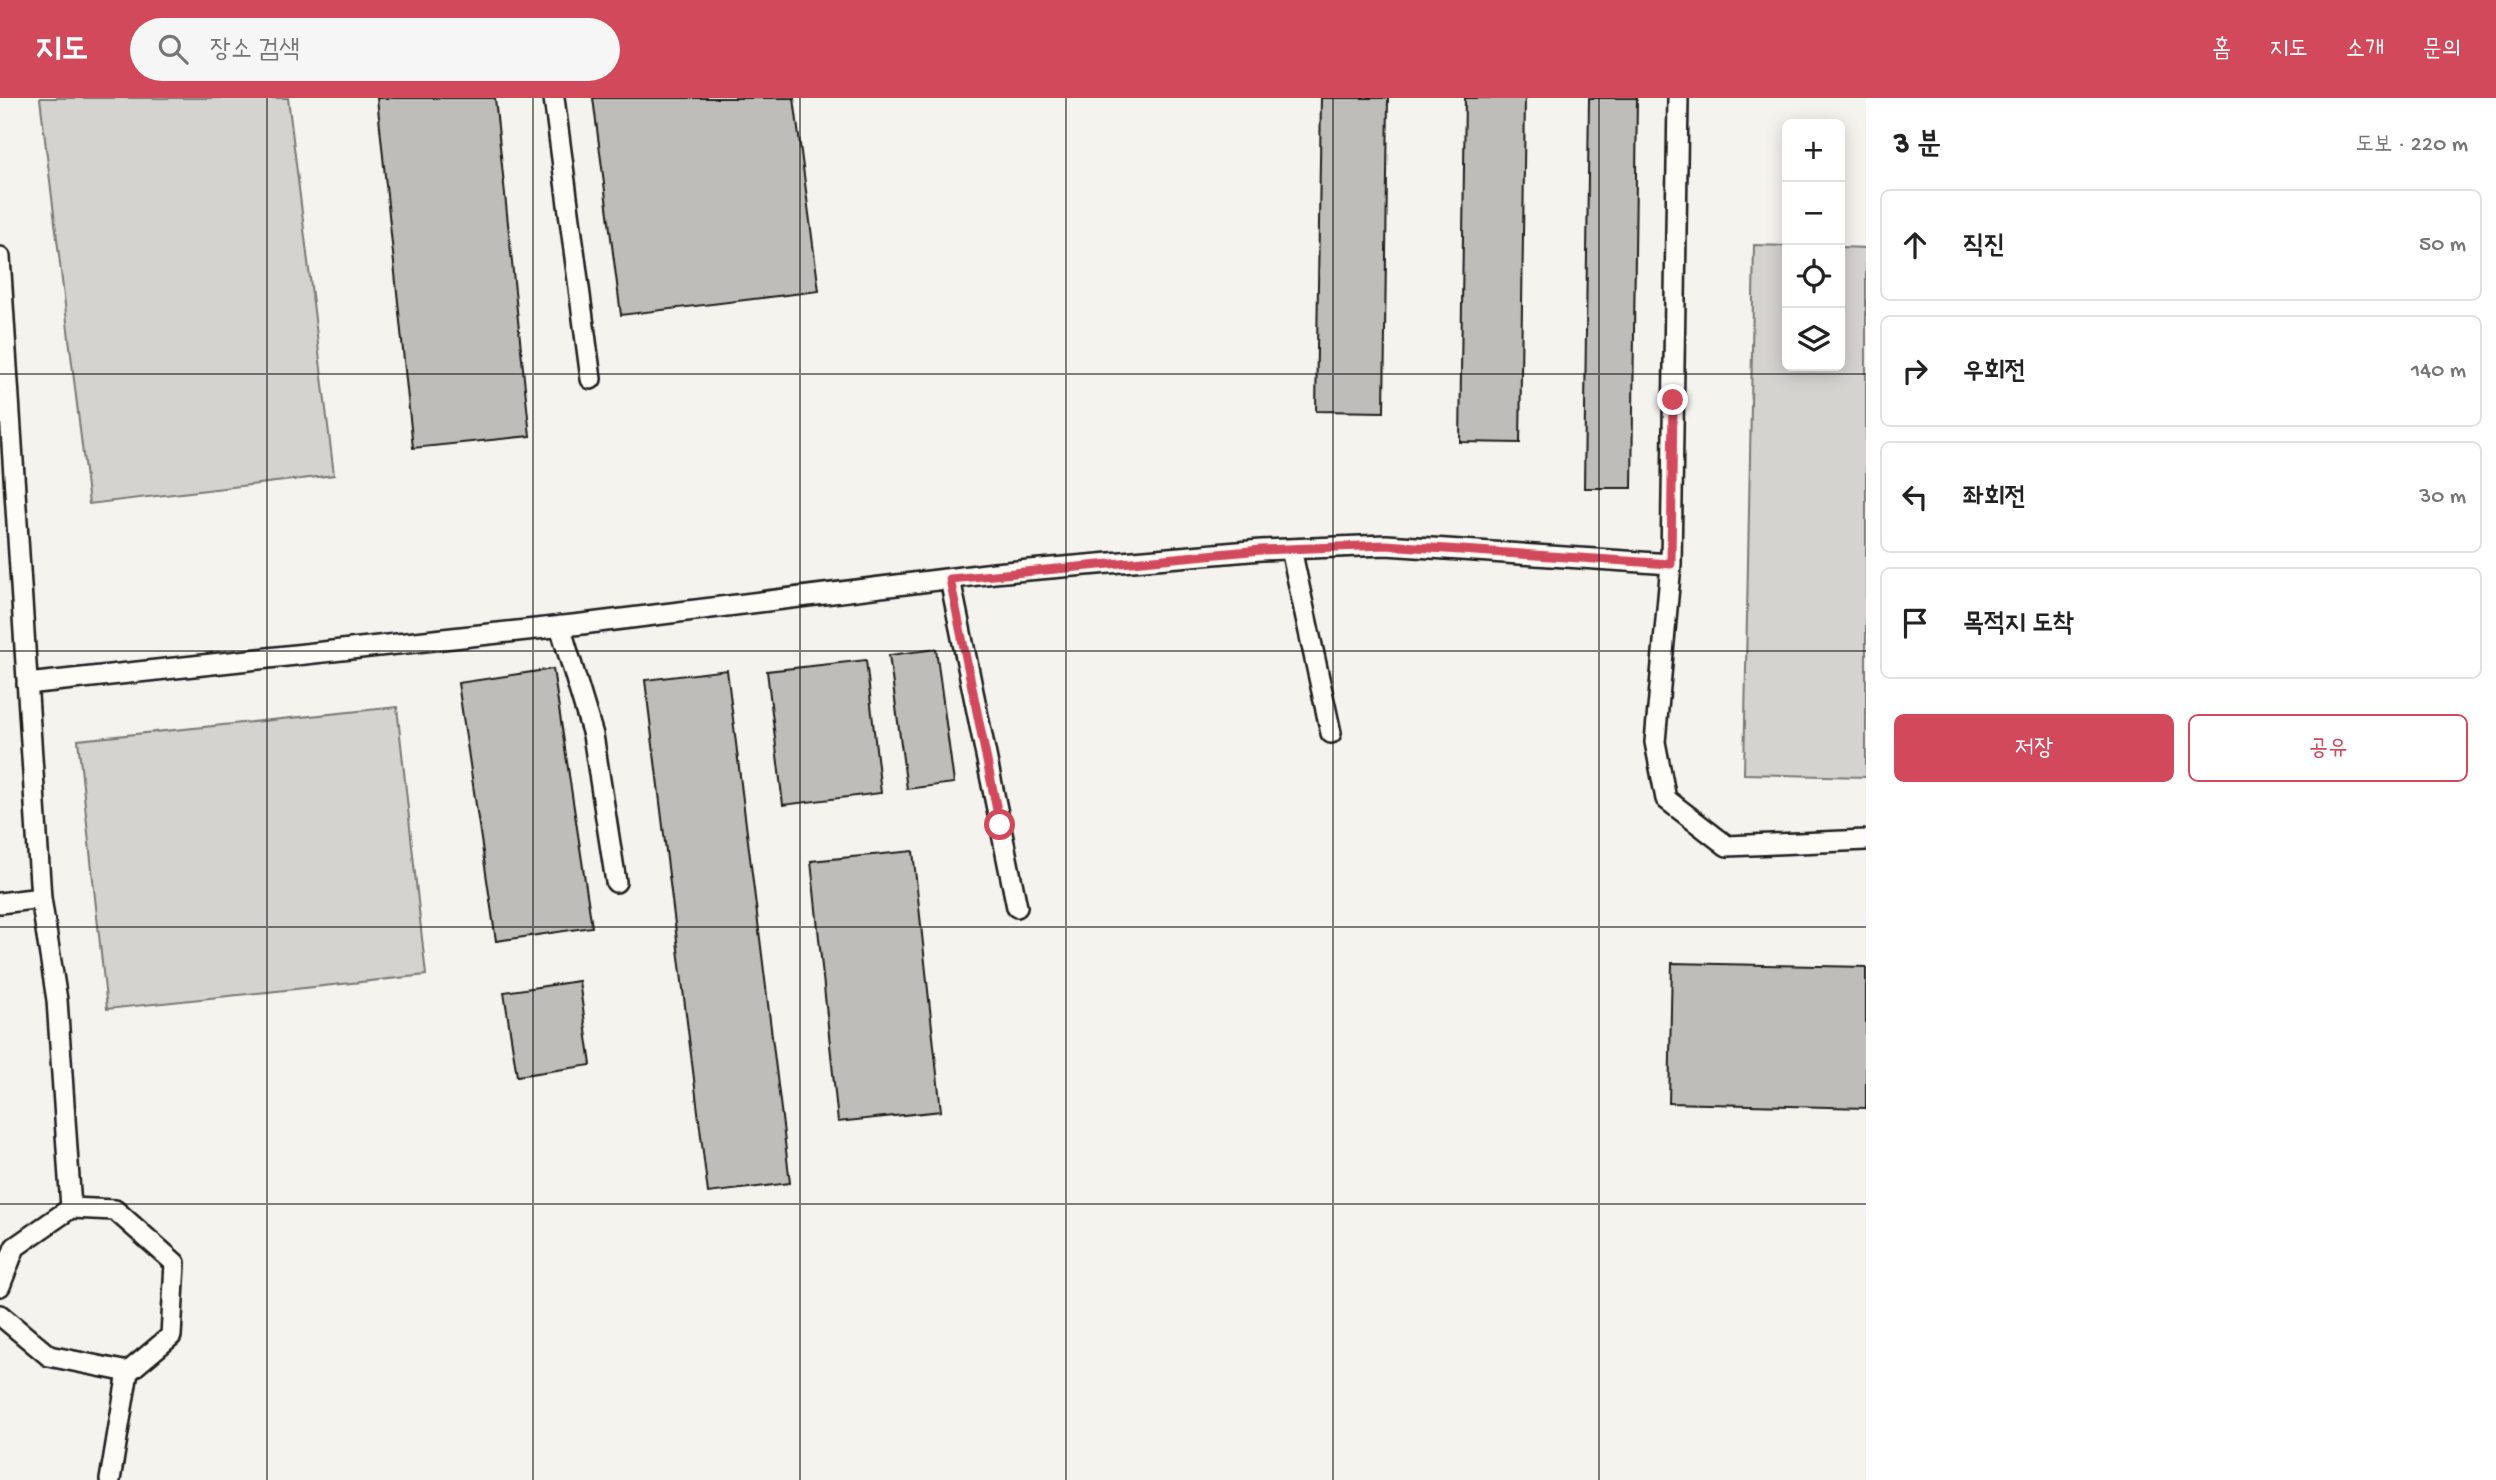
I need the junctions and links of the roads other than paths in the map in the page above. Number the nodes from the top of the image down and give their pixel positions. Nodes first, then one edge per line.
1 (554, 98) edge
2 (1678, 98) edge
3 (0, 247) edge
4 (0, 257) edge
5 (591, 379) dead end
6 (1291, 549) junction
7 (1671, 564) junction
8 (950, 579) junction
9 (560, 626) junction
10 (27, 684) junction
11 (1331, 733) dead end
12 (1866, 840) edge
13 (616, 882) dead end
14 (41, 898) junction
15 (0, 903) edge
16 (1017, 907) dead end
17 (71, 1208) junction
18 (0, 1286) edge
19 (0, 1315) edge
20 (128, 1373) junction
21 (110, 1480) edge

1 - 5 lane
2 - 7 lane
3 - 4 lane
4 - 10 lane
6 - 7 lane
6 - 8 lane
6 - 11 lane
7 - 12 lane
8 - 9 lane
8 - 16 lane
9 - 10 lane
9 - 13 lane
10 - 14 lane
14 - 15 lane
14 - 17 lane
17 - 18 lane
17 - 20 lane
19 - 20 lane
20 - 21 lane

